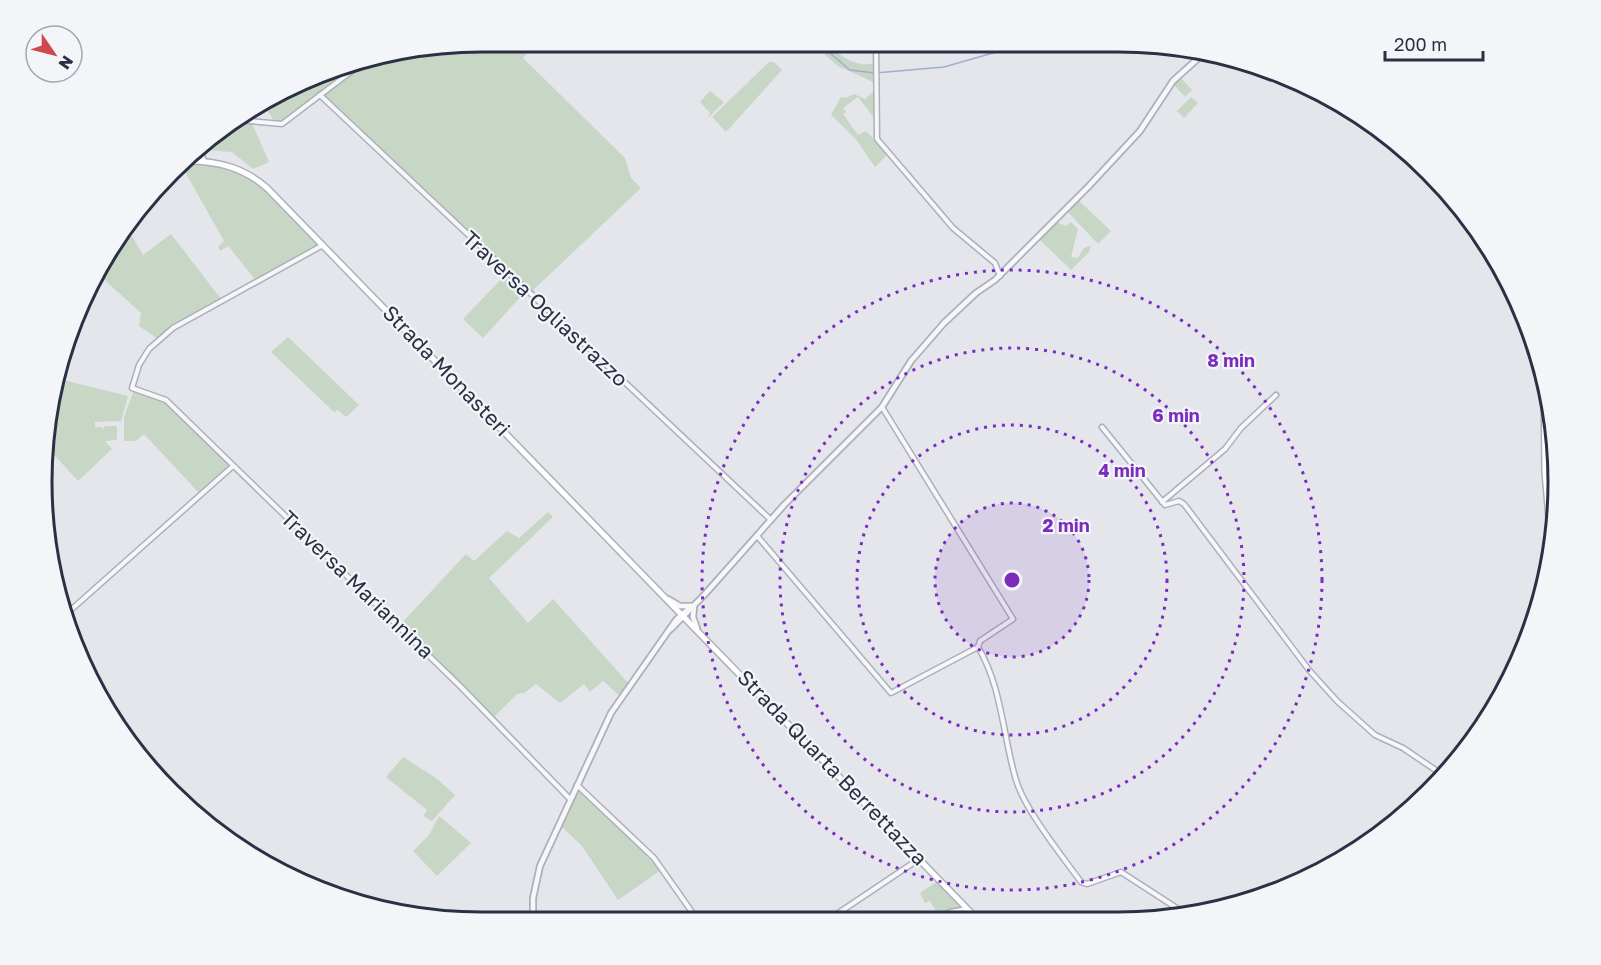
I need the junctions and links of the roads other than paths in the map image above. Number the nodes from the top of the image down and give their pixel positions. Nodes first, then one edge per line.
1 (876, 52) edge
2 (1196, 60) edge
3 (348, 74) edge
4 (320, 95) junction
5 (250, 121) edge
6 (203, 156) edge
7 (197, 161) edge
8 (204, 161) junction
9 (323, 245) junction
10 (1000, 276) junction
11 (1276, 395) dead end
12 (882, 407) junction
13 (1545, 423) edge
14 (1102, 427) dead end
15 (233, 466) junction
16 (1162, 502) junction
17 (1548, 506) edge
18 (771, 520) junction
19 (758, 537) junction
20 (668, 599) junction
21 (692, 607) junction
22 (72, 609) edge
23 (684, 615) junction
24 (676, 622) junction
25 (697, 628) junction
26 (978, 647) junction
27 (1437, 771) edge
28 (577, 785) junction
29 (570, 799) junction
30 (920, 859) junction
31 (968, 909) junction
32 (1178, 909) edge
33 (532, 912) edge
34 (692, 912) edge
35 (840, 912) edge
36 (950, 912) edge
37 (971, 912) edge

1 - 10 street
2 - 10 street
3 - 4 street
4 - 5 street
4 - 18 street, Traversa Ogliastrazzo
6 - 8 street
7 - 8 main road, Strada Monasteri
8 - 9 main road, Strada Monasteri
9 - 15 street, Traversa Mariannina
9 - 20 main road, Strada Monasteri
10 - 12 street
11 - 16 street
12 - 18 street
12 - 26 street
13 - 17 main road
14 - 16 street
15 - 22 street
15 - 29 street, Traversa Mariannina
16 - 27 street
18 - 19 street
19 - 21 street
19 - 26 street
20 - 21 street
20 - 23 main road, Strada Monasteri
20 - 24 street
21 - 23 street
21 - 25 street
23 - 24 street
23 - 25 main road, Strada Quarta Berrettazza
24 - 25 street
24 - 28 street
25 - 30 main road, Strada Quarta Berrettazza
26 - 32 street
28 - 29 street
28 - 34 street
29 - 33 street
30 - 31 main road, Strada Quarta Berrettazza
30 - 35 street
31 - 36 street
31 - 37 main road, Strada Quarta Berrettazza

